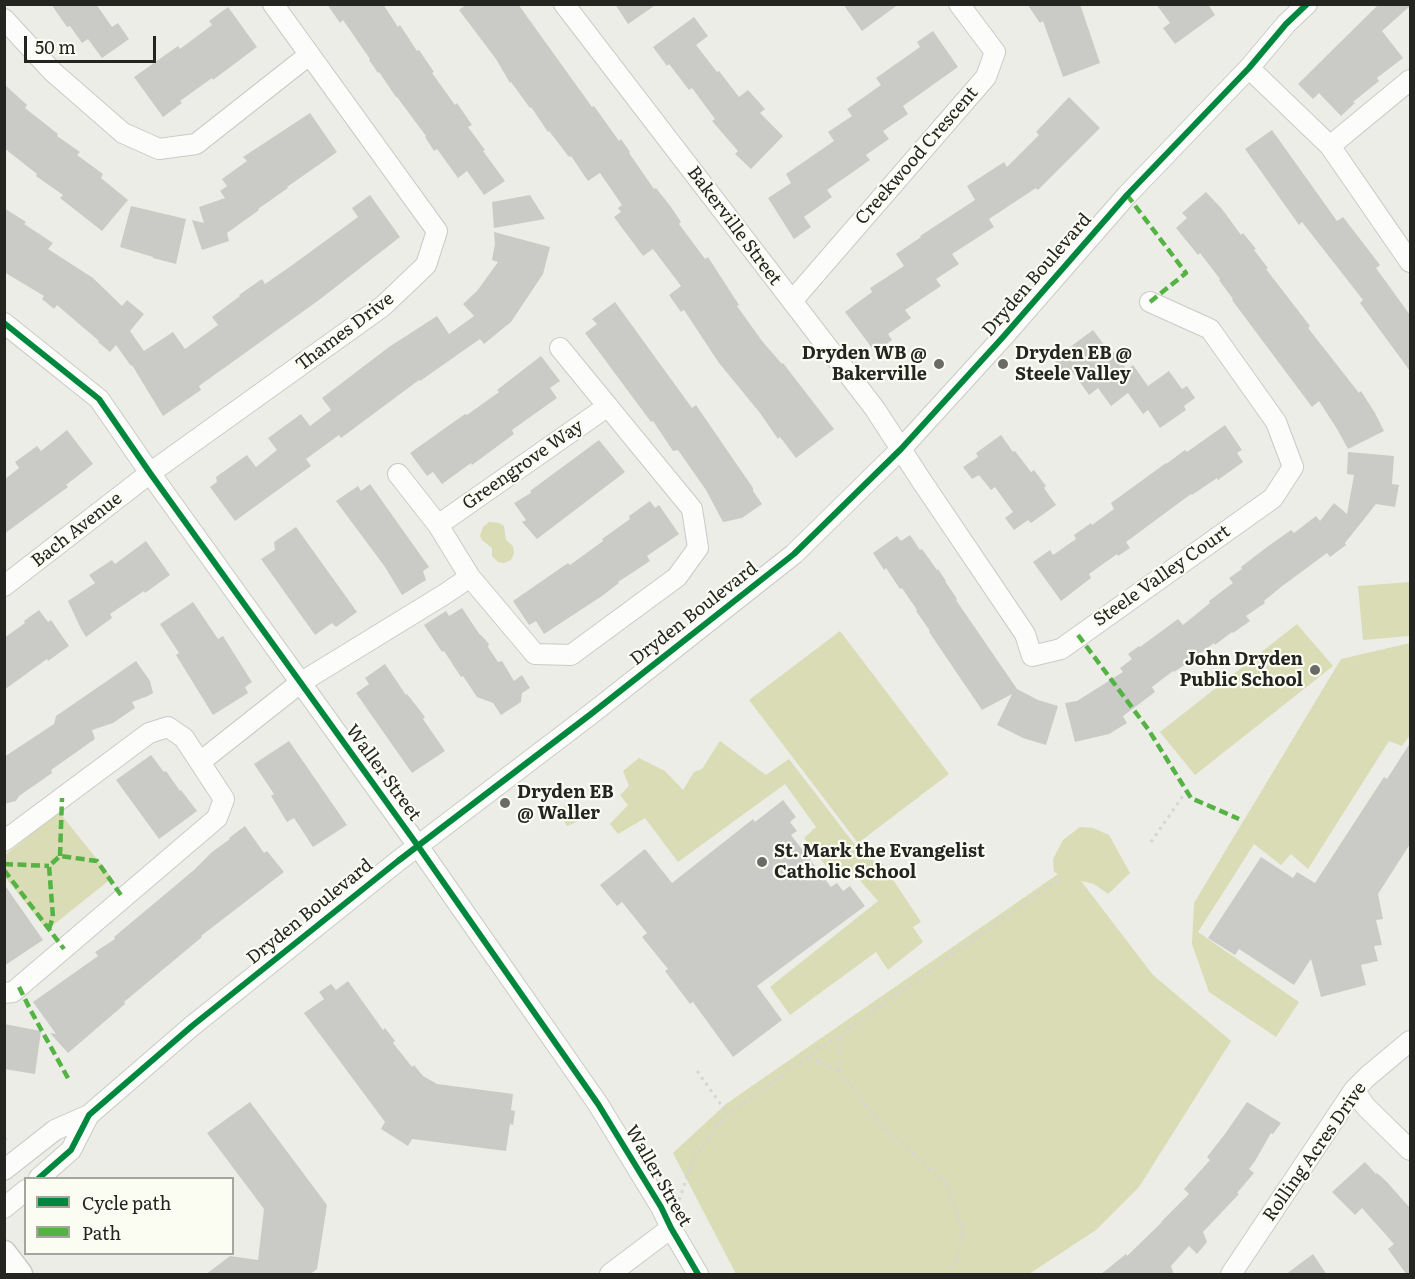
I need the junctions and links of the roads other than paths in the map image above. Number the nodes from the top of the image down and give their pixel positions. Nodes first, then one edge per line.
1 (273, 4) edge
2 (564, 4) edge
3 (959, 4) edge
4 (1307, 4) edge
5 (4, 19) edge
6 (309, 55) junction
7 (1248, 68) junction
8 (1410, 80) edge
9 (1330, 146) junction
10 (1410, 262) edge
11 (792, 301) junction
12 (1150, 302) dead end
13 (4, 323) edge
14 (560, 348) dead end
15 (608, 406) junction
16 (900, 449) junction
17 (150, 473) junction
18 (398, 474) dead end
19 (438, 525) junction
20 (470, 577) junction
21 (4, 586) edge
22 (300, 683) junction
23 (200, 762) junction
24 (4, 841) edge
25 (418, 846) junction
26 (4, 993) edge
27 (1410, 1041) edge
28 (1354, 1090) junction
29 (89, 1115) junction
30 (1410, 1150) edge
31 (4, 1170) edge
32 (41, 1177) edge
33 (24, 1192) edge
34 (4, 1208) edge
35 (671, 1228) junction
36 (4, 1253) edge
37 (20, 1275) edge
38 (610, 1275) edge
39 (698, 1275) edge
40 (1231, 1275) edge

1 - 6 street, Thames Drive
2 - 11 street, Bakerville Street
3 - 11 street, Creekwood Crescent
4 - 7 street, Dryden Boulevard
5 - 6 street
6 - 17 street, Thames Drive
7 - 9 street
7 - 16 street, Dryden Boulevard
8 - 9 street
9 - 10 street
11 - 16 street, Bakerville Street
12 - 16 street, Steele Valley Court
13 - 17 street, Waller Street
14 - 15 street
15 - 19 street, Greengrove Way
15 - 20 street
16 - 25 street, Dryden Boulevard
17 - 21 street, Bach Avenue
17 - 22 street, Waller Street
18 - 19 street
19 - 20 street
20 - 22 street
22 - 23 street
22 - 25 street, Waller Street
23 - 24 street
23 - 26 street
25 - 29 street, Dryden Boulevard
25 - 35 street, Waller Street
27 - 28 street, Rolling Acres Drive
28 - 30 street
28 - 40 street, Rolling Acres Drive
29 - 31 street, Dryden Boulevard
29 - 32 street, Dryden Boulevard
33 - 34 street
35 - 38 street
35 - 39 street, Waller Street
36 - 37 main road

